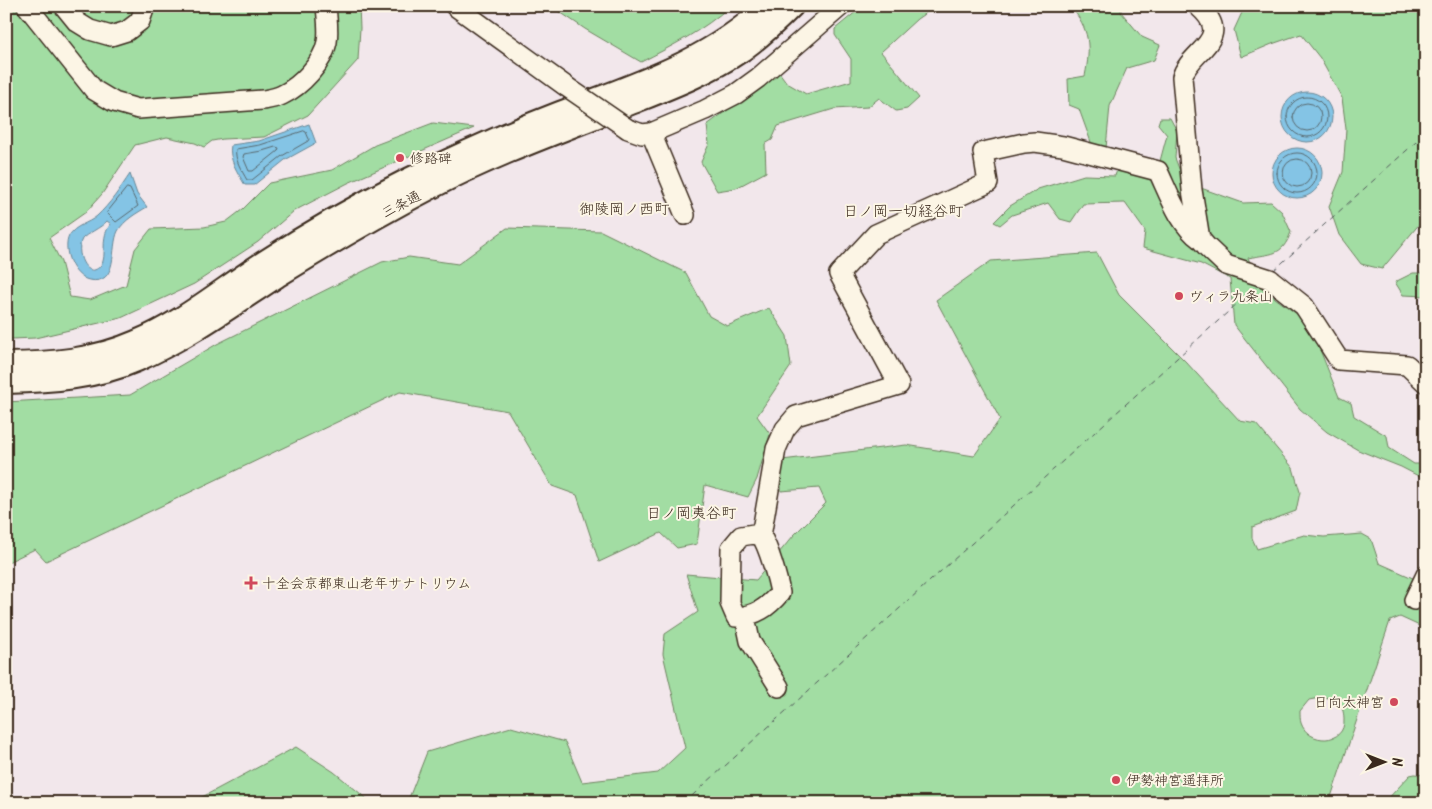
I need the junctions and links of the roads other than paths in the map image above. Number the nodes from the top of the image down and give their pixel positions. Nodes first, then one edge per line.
1 (27, 6) edge
2 (64, 6) edge
3 (145, 6) edge
4 (326, 6) edge
5 (455, 6) edge
6 (767, 6) edge
7 (792, 6) edge
8 (841, 6) edge
9 (1198, 6) edge
10 (651, 133) junction
11 (685, 215) dead end
12 (1200, 239) junction
13 (6, 364) edge
14 (6, 382) edge
15 (1426, 383) edge
16 (761, 536) junction
17 (1426, 575) edge
18 (1414, 600) dead end
19 (745, 617) junction
20 (779, 687) dead end

1 - 4 street
2 - 3 street
5 - 10 street, bridge
6 - 13 main road, 三条通
7 - 14 main road, 三条通
8 - 10 street
9 - 12 street
10 - 11 street
12 - 15 street
12 - 16 street
16 - 19 street
16 - 19 street
17 - 18 street
19 - 20 street

